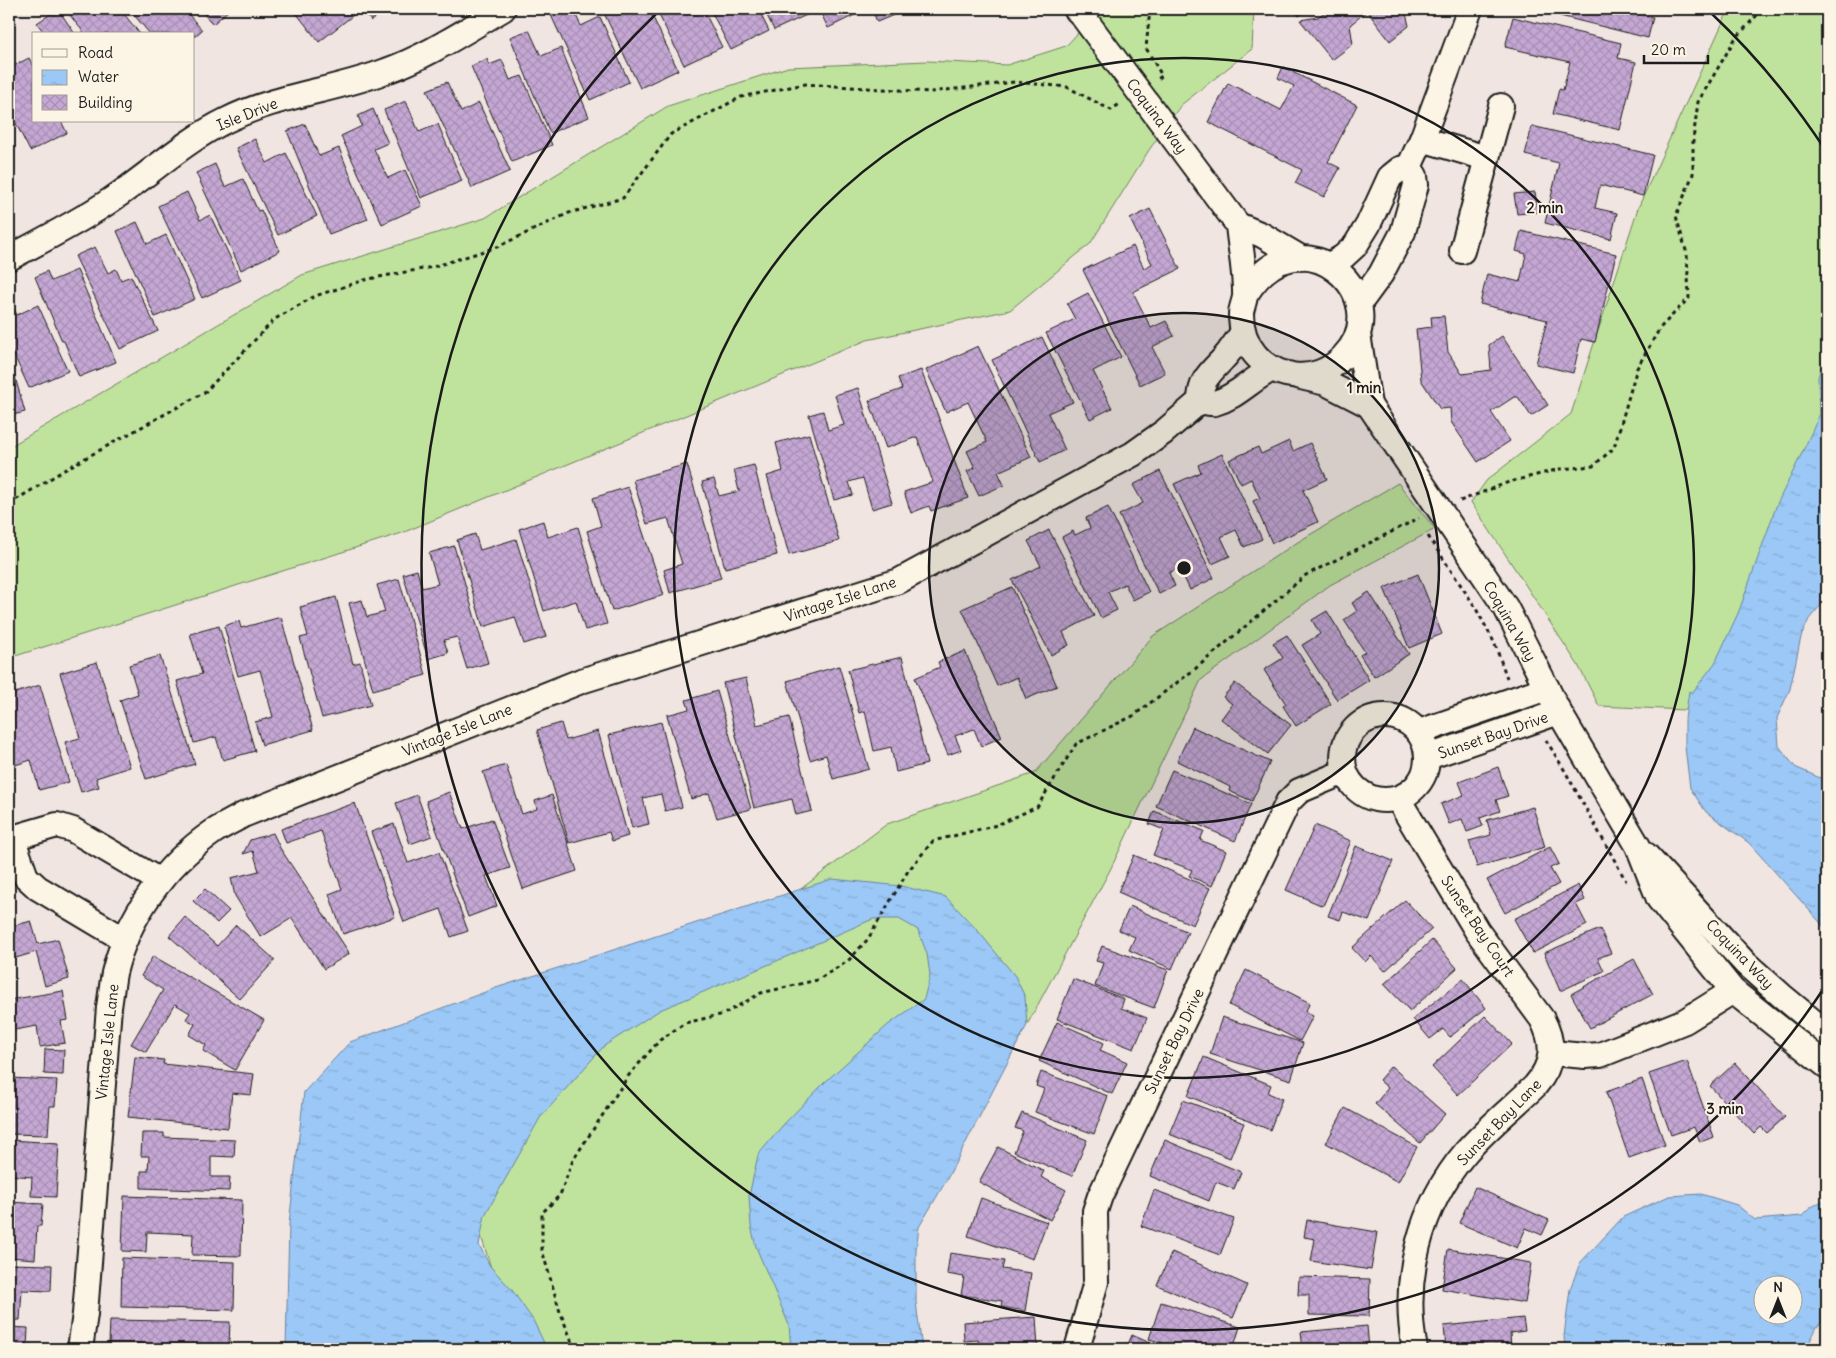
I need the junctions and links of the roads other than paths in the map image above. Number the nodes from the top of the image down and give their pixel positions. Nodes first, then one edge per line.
1 (1076, 9) edge
2 (1470, 9) edge
3 (491, 12) edge
4 (1501, 106) dead end
5 (1422, 139) junction
6 (1486, 158) junction
7 (1409, 167) junction
8 (1381, 198) junction
9 (1409, 207) junction
10 (1238, 224) junction
11 (1462, 251) dead end
12 (9, 258) edge
13 (1301, 258) junction
14 (1330, 265) junction
15 (1246, 294) junction
16 (1359, 304) junction
17 (1243, 332) junction
18 (1358, 334) junction
19 (1272, 369) junction
20 (1300, 376) junction
21 (1200, 401) junction
22 (1368, 405) junction
23 (1547, 688) junction
24 (1559, 712) junction
25 (1419, 732) junction
26 (1428, 757) junction
27 (1344, 772) junction
28 (1398, 799) junction
29 (10, 838) edge
30 (1638, 846) junction
31 (160, 881) junction
32 (125, 940) junction
33 (1733, 991) junction
34 (1827, 1033) edge
35 (1552, 1053) junction
36 (1827, 1066) edge
37 (80, 1349) edge
38 (1077, 1349) edge
39 (1415, 1349) edge

1 - 10 street, Coquina Way
2 - 5 street
3 - 12 street, Isle Drive
4 - 6 street
5 - 6 street
5 - 7 street
6 - 11 street
7 - 8 street
7 - 9 street
8 - 9 street
8 - 14 street
9 - 16 street
10 - 13 street, Coquina Way
10 - 15 street
13 - 14 street
13 - 15 street
14 - 16 street
15 - 17 street
16 - 18 street
17 - 19 street
17 - 21 street
18 - 20 street
18 - 22 street, Coquina Way
19 - 20 street
19 - 21 street
20 - 22 street, Coquina Way
21 - 31 street, Vintage Isle Lane
22 - 23 street, Coquina Way
23 - 24 street, Coquina Way
23 - 25 street, Sunset Bay Drive
24 - 26 street, Sunset Bay Drive
24 - 30 street, Coquina Way
25 - 26 street, Sunset Bay Drive
25 - 27 street, Sunset Bay Drive
26 - 28 street, Sunset Bay Drive
27 - 28 street
27 - 38 street, Sunset Bay Drive
28 - 35 street, Sunset Bay Court
29 - 31 street
29 - 32 street
30 - 33 street, Coquina Way
30 - 34 street, Coquina Way
31 - 32 street, Vintage Isle Lane
32 - 37 street, Vintage Isle Lane
33 - 35 street
33 - 36 street, Coquina Way
35 - 39 street, Sunset Bay Lane

